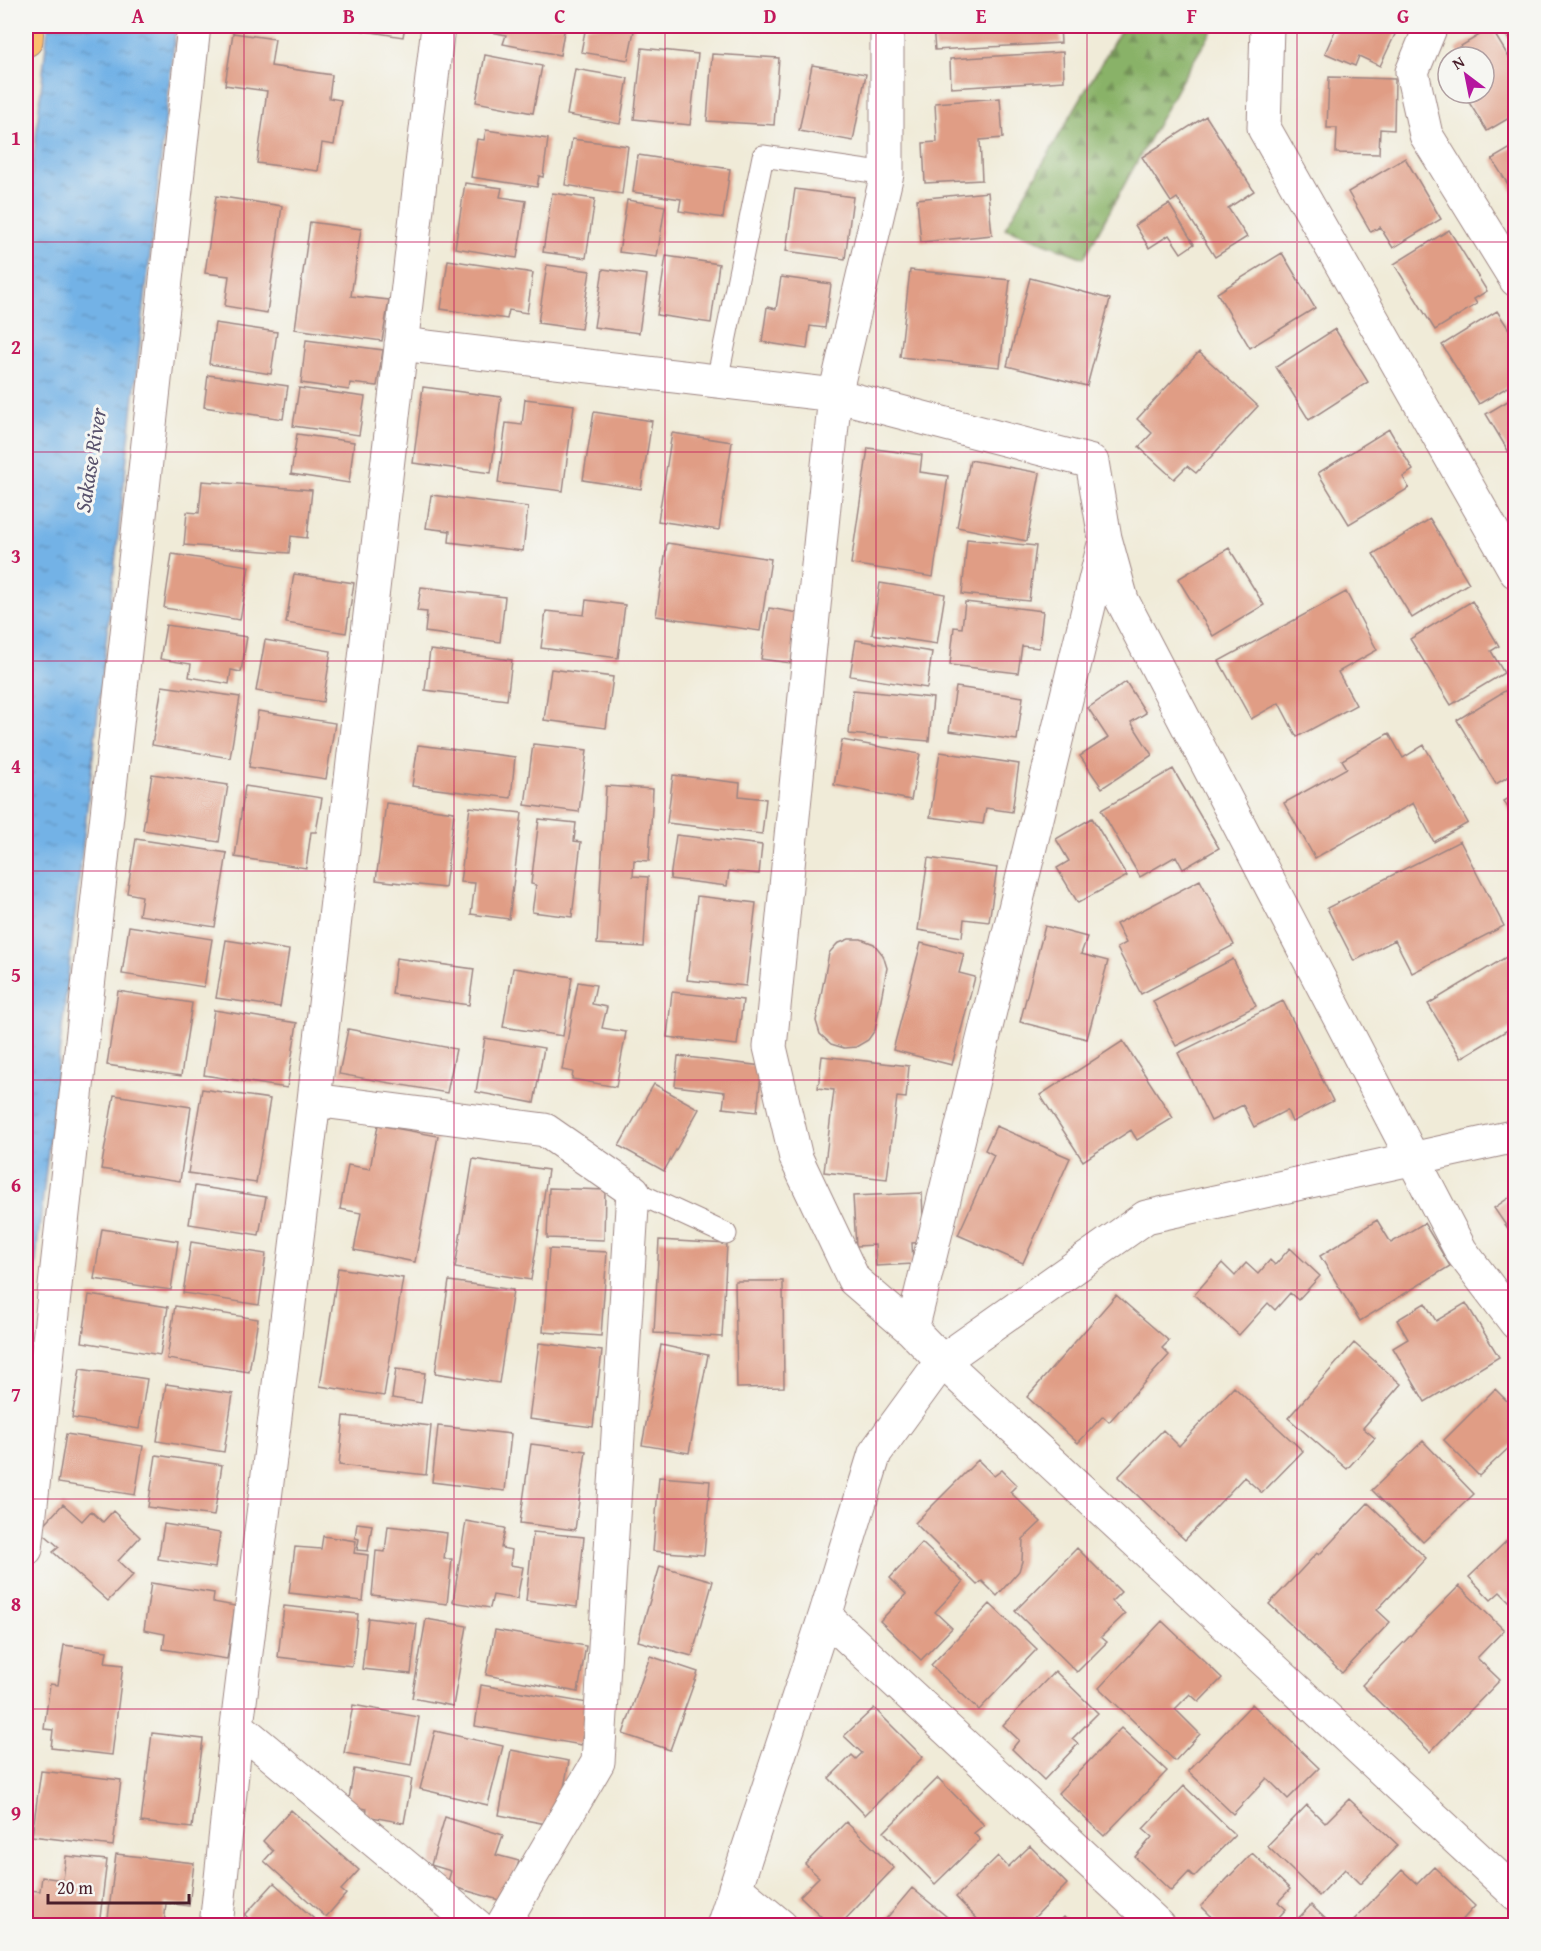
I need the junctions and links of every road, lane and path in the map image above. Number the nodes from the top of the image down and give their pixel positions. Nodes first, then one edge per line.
1 (27, 26) edge
2 (195, 26) edge
3 (438, 26) edge
4 (887, 26) edge
5 (1268, 26) edge
6 (1431, 26) edge
7 (26, 40) edge
8 (887, 174) junction
9 (1515, 280) edge
10 (401, 344) junction
11 (717, 381) junction
12 (835, 395) junction
13 (1105, 538) junction
14 (1512, 556) edge
15 (314, 1100) junction
16 (1515, 1136) edge
17 (1412, 1158) junction
18 (633, 1191) junction
19 (726, 1234) dead end
20 (1515, 1323) edge
21 (912, 1330) junction
22 (942, 1361) junction
23 (26, 1548) edge
24 (825, 1616) junction
25 (237, 1726) junction
26 (735, 1888) junction
27 (1515, 1894) edge
28 (216, 1926) edge
29 (477, 1926) edge
30 (502, 1926) edge
31 (723, 1926) edge
32 (781, 1926) edge
33 (1159, 1926) edge

1 - 7 main road
2 - 23 street
3 - 10 street
4 - 8 street
5 - 14 street
6 - 9 street
8 - 11 lane
8 - 12 street
10 - 11 street
10 - 15 street
11 - 12 street
12 - 13 street
12 - 21 street
13 - 17 street
13 - 21 street
15 - 18 street
15 - 25 street
16 - 17 street
17 - 20 street
17 - 22 street
18 - 19 lane
18 - 30 street
21 - 22 street
22 - 24 street
22 - 27 street
24 - 26 street
24 - 33 street
25 - 28 street
25 - 29 street
26 - 31 street
26 - 32 street

